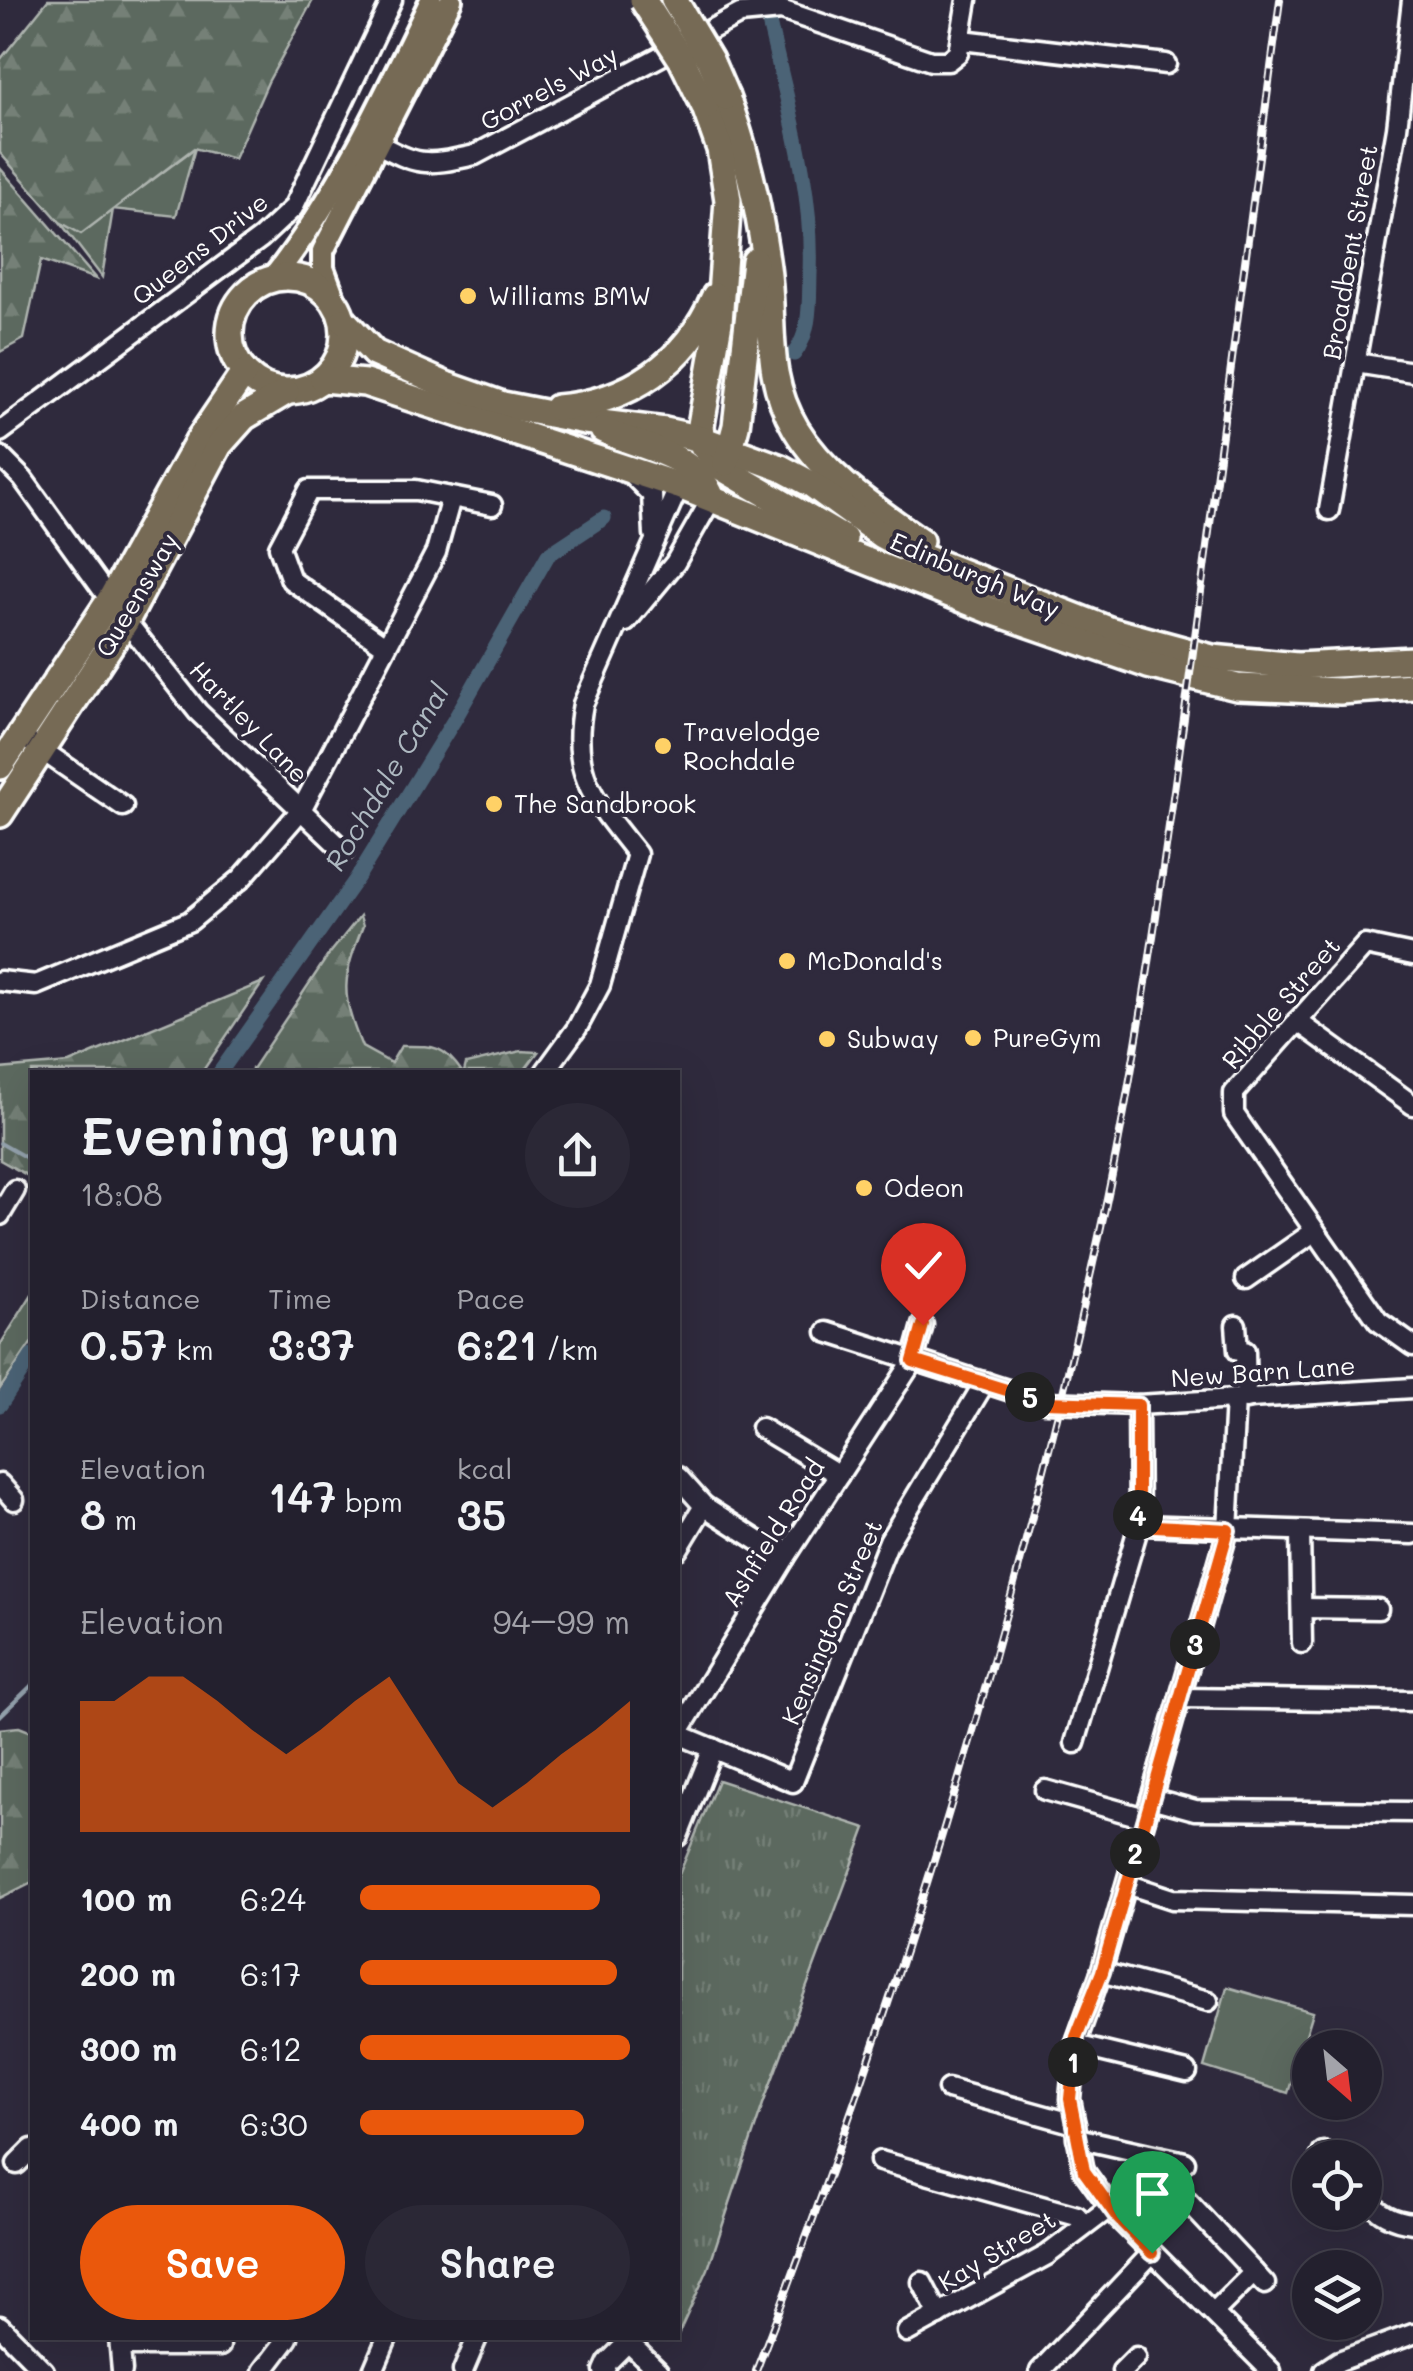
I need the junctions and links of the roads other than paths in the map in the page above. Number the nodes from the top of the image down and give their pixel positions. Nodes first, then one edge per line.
1 (392, 0) edge
2 (431, 0) edge
3 (451, 0) edge
4 (642, 0) edge
5 (674, 0) edge
6 (967, 0) edge
7 (1412, 0) edge
8 (962, 40) junction
9 (1166, 64) dead end
10 (716, 102) junction
11 (1405, 129) edge
12 (371, 141) junction
13 (758, 216) junction
14 (273, 278) junction
15 (723, 278) junction
16 (340, 312) junction
17 (1356, 363) junction
18 (1413, 372) edge
19 (244, 373) junction
20 (323, 379) junction
21 (286, 392) junction
22 (503, 405) junction
23 (585, 422) junction
24 (0, 432) edge
25 (701, 439) junction
26 (0, 456) edge
27 (727, 459) junction
28 (618, 465) junction
29 (684, 475) junction
30 (451, 498) junction
31 (712, 498) junction
32 (492, 505) dead end
33 (1329, 510) dead end
34 (654, 544) junction
35 (892, 571) junction
36 (982, 582) junction
37 (110, 600) junction
38 (126, 621) junction
39 (613, 638) junction
40 (385, 646) junction
41 (1413, 660) edge
42 (1413, 686) edge
43 (31, 744) junction
44 (0, 766) edge
45 (123, 806) dead end
46 (301, 810) junction
47 (0, 814) edge
48 (344, 851) dead end
49 (1413, 955) edge
50 (0, 982) edge
51 (1298, 1021) junction
52 (546, 1070) edge
53 (1413, 1105) edge
54 (15, 1190) dead end
55 (0, 1215) edge
56 (1315, 1231) junction
57 (1246, 1279) dead end
58 (923, 1325) dead end
59 (1236, 1325) dead end
60 (827, 1332) dead end
61 (1413, 1346) edge
62 (913, 1361) junction
63 (986, 1382) junction
64 (1413, 1388) edge
65 (1241, 1399) junction
66 (1138, 1405) junction
67 (761, 1428) dead end
68 (839, 1475) junction
69 (680, 1479) edge
70 (0, 1484) edge
71 (14, 1500) dead end
72 (704, 1506) junction
73 (1138, 1525) junction
74 (1228, 1530) junction
75 (1300, 1532) junction
76 (1413, 1534) edge
77 (680, 1547) edge
78 (785, 1558) junction
79 (1302, 1608) junction
80 (1378, 1609) dead end
81 (1302, 1643) dead end
82 (1180, 1698) junction
83 (1413, 1701) edge
84 (680, 1724) edge
85 (1075, 1742) dead end
86 (712, 1748) junction
87 (1045, 1790) dead end
88 (1151, 1798) junction
89 (1413, 1812) edge
90 (1145, 1818) junction
91 (680, 1831) edge
92 (1127, 1884) junction
93 (1413, 1905) edge
94 (1102, 1972) junction
95 (1208, 2001) dead end
96 (1075, 2045) junction
97 (1187, 2072) dead end
98 (948, 2088) dead end
99 (1076, 2131) junction
100 (30, 2152) edge
101 (880, 2162) dead end
102 (1185, 2162) dead end
103 (17, 2164) dead end
104 (1172, 2185) dead end
105 (1109, 2208) junction
106 (1382, 2214) edge
107 (1413, 2223) edge
108 (1086, 2225) junction
109 (1152, 2253) junction
110 (922, 2282) dead end
111 (1214, 2312) junction
112 (939, 2315) junction
113 (0, 2326) edge
114 (907, 2332) dead end
115 (1413, 2334) edge
116 (286, 2340) edge
117 (386, 2340) edge
118 (475, 2340) edge
119 (626, 2340) edge
120 (120, 2342) edge
121 (220, 2346) dead end
122 (1136, 2356) dead end
123 (655, 2370) edge
124 (44, 2371) edge
125 (122, 2371) edge
126 (263, 2371) edge
127 (373, 2371) edge
128 (463, 2371) edge
129 (604, 2371) edge
130 (1041, 2371) edge
131 (1122, 2371) edge
132 (1270, 2371) edge
133 (1324, 2371) edge

1 - 24 street, Queens Drive
2 - 12 main road
3 - 12 main road
4 - 10 highway, bridge
5 - 10 highway, bridge
6 - 8 street
7 - 11 street, Broadbent Street
8 - 9 street
8 - 12 street, Gorrels Way
10 - 13 highway
10 - 15 highway
11 - 17 street, Broadbent Street
12 - 14 main road
12 - 16 main road
13 - 27 highway
13 - 36 highway
14 - 16 highway
14 - 19 highway
15 - 22 highway
15 - 25 highway
16 - 20 highway
16 - 22 highway, Edinburgh Way
17 - 18 street
17 - 33 street, Broadbent Street
19 - 21 highway
19 - 37 highway, Queensway
20 - 21 highway
20 - 28 highway, Edinburgh Way
21 - 38 highway, Queensway
22 - 23 highway, Edinburgh Way
23 - 25 highway, Edinburgh Way
23 - 29 highway
25 - 27 highway, Edinburgh Way
25 - 29 highway
26 - 37 street
27 - 31 highway
27 - 35 highway
27 - 36 highway, Edinburgh Way
28 - 29 highway, Edinburgh Way
28 - 34 street
29 - 31 highway, Edinburgh Way
29 - 34 street
30 - 32 street
30 - 40 street
30 - 40 street
31 - 35 highway, Edinburgh Way
31 - 39 street
34 - 39 street
35 - 42 highway, Edinburgh Way
36 - 41 highway, Edinburgh Way
37 - 43 highway, Queensway
38 - 43 highway, Queensway
38 - 46 street, Hartley Lane
39 - 52 street
40 - 46 street
43 - 44 highway, Queensway
43 - 45 street
43 - 47 highway, Queensway
46 - 48 street, Hartley Lane
46 - 50 street
49 - 51 street, Ribble Street
51 - 53 street
51 - 56 street, Ribble Street
54 - 55 street
56 - 57 street
56 - 61 street
58 - 62 street, Ashfield Road
59 - 65 street
60 - 62 street, New Barn Lane
62 - 63 street, New Barn Lane
62 - 68 street, Ashfield Road
63 - 66 street, New Barn Lane
63 - 86 street, Kensington Street
64 - 65 street, New Barn Lane
65 - 66 street, New Barn Lane
65 - 74 street
66 - 73 street
67 - 68 street
68 - 78 street, Ashfield Road
69 - 72 street
70 - 71 street
72 - 77 street
72 - 78 street
73 - 74 street
73 - 85 street
74 - 75 street
74 - 82 street
75 - 76 street
75 - 79 street
78 - 84 street, Ashfield Road
79 - 80 street
79 - 81 street
82 - 83 street
82 - 88 street
84 - 86 street
86 - 91 street
87 - 90 street
88 - 89 street
88 - 90 street
90 - 92 street
92 - 93 street
92 - 94 street
94 - 95 street
94 - 96 street
96 - 97 street
96 - 99 street
98 - 99 street
99 - 102 street
99 - 105 street
100 - 103 street
101 - 108 street
104 - 111 street
105 - 108 street, Kay Street
105 - 109 street
106 - 107 street
108 - 112 street, Kay Street
109 - 111 street
109 - 130 street
110 - 112 street
111 - 132 street
112 - 114 street, Kay Street
113 - 124 street
115 - 133 street
116 - 126 street
117 - 127 street
118 - 128 street
119 - 123 street
119 - 129 street
120 - 121 street
120 - 125 street
122 - 131 street

